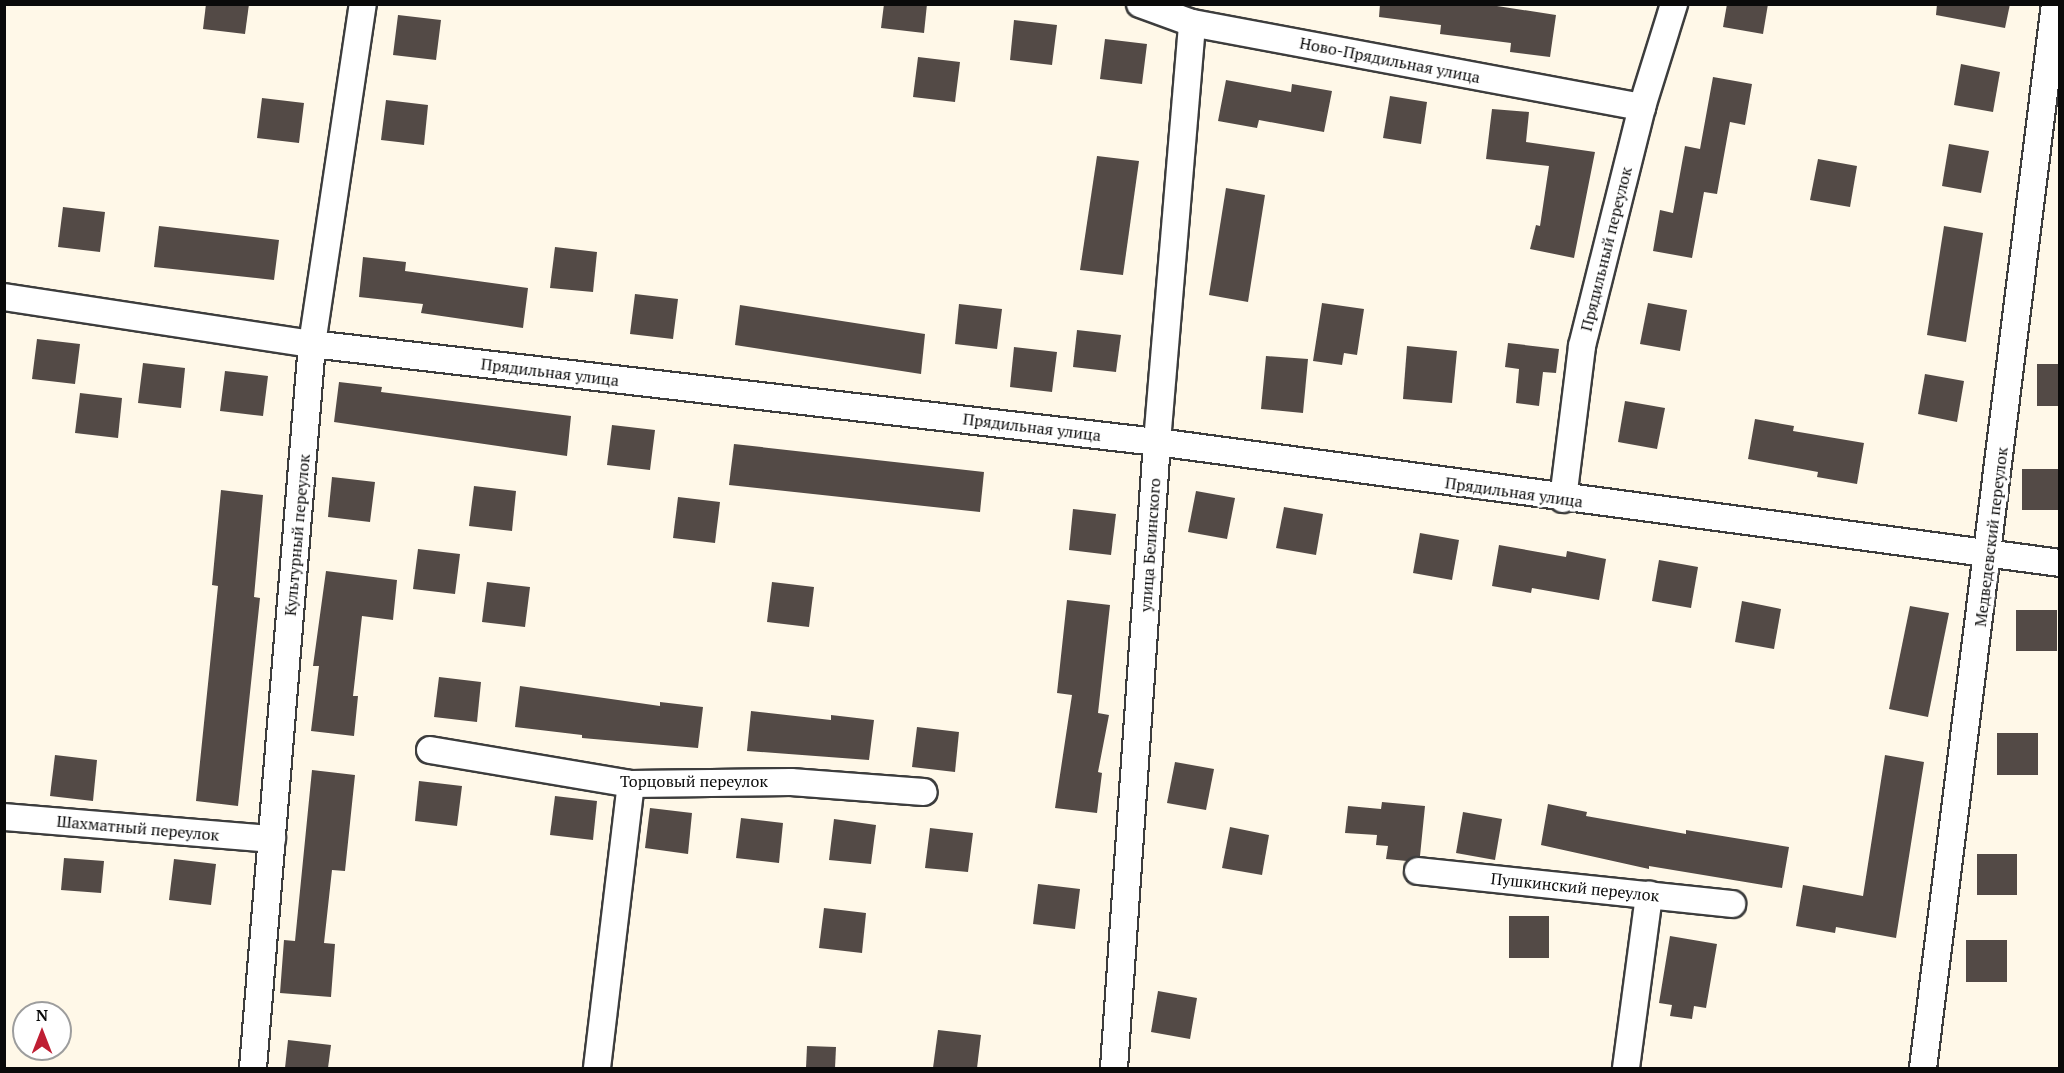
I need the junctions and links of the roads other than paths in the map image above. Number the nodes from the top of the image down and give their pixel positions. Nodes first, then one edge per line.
1 (363, 4) edge
2 (1140, 4) edge
3 (1674, 4) edge
4 (2055, 4) edge
5 (1192, 23) junction
6 (1642, 107) junction
7 (4, 297) edge
8 (312, 344) junction
9 (1157, 442) junction
10 (1563, 498) junction
11 (1989, 554) junction
12 (2060, 563) edge
13 (430, 750) dead end
14 (631, 784) junction
15 (924, 792) dead end
16 (4, 817) edge
17 (272, 839) junction
18 (1418, 871) dead end
19 (1649, 895) junction
20 (1732, 904) dead end
21 (253, 1068) edge
22 (597, 1068) edge
23 (1114, 1068) edge
24 (1626, 1068) edge
25 (1923, 1068) edge

1 - 8 street, Культурный переулок
2 - 5 street, Ново-Прядильная улица
3 - 6 street, Прядильный переулок
4 - 11 street, Медведевский переулок
5 - 6 street, Ново-Прядильная улица
5 - 9 street, улица Белинского
6 - 10 street, Прядильный переулок
7 - 8 street, Прядильная улица
8 - 9 street, Прядильная улица
8 - 17 street, Культурный переулок
9 - 10 street, Прядильная улица
9 - 23 street, улица Белинского
10 - 11 street, Прядильная улица
11 - 12 street, Прядильная улица
11 - 25 street, Медведевский переулок
13 - 14 street, Торцовый переулок
14 - 15 street, Торцовый переулок
14 - 22 street
16 - 17 street, Шахматный переулок
17 - 21 street, Культурный переулок
18 - 19 street, Пушкинский переулок
19 - 20 street, Пушкинский переулок
19 - 24 street

